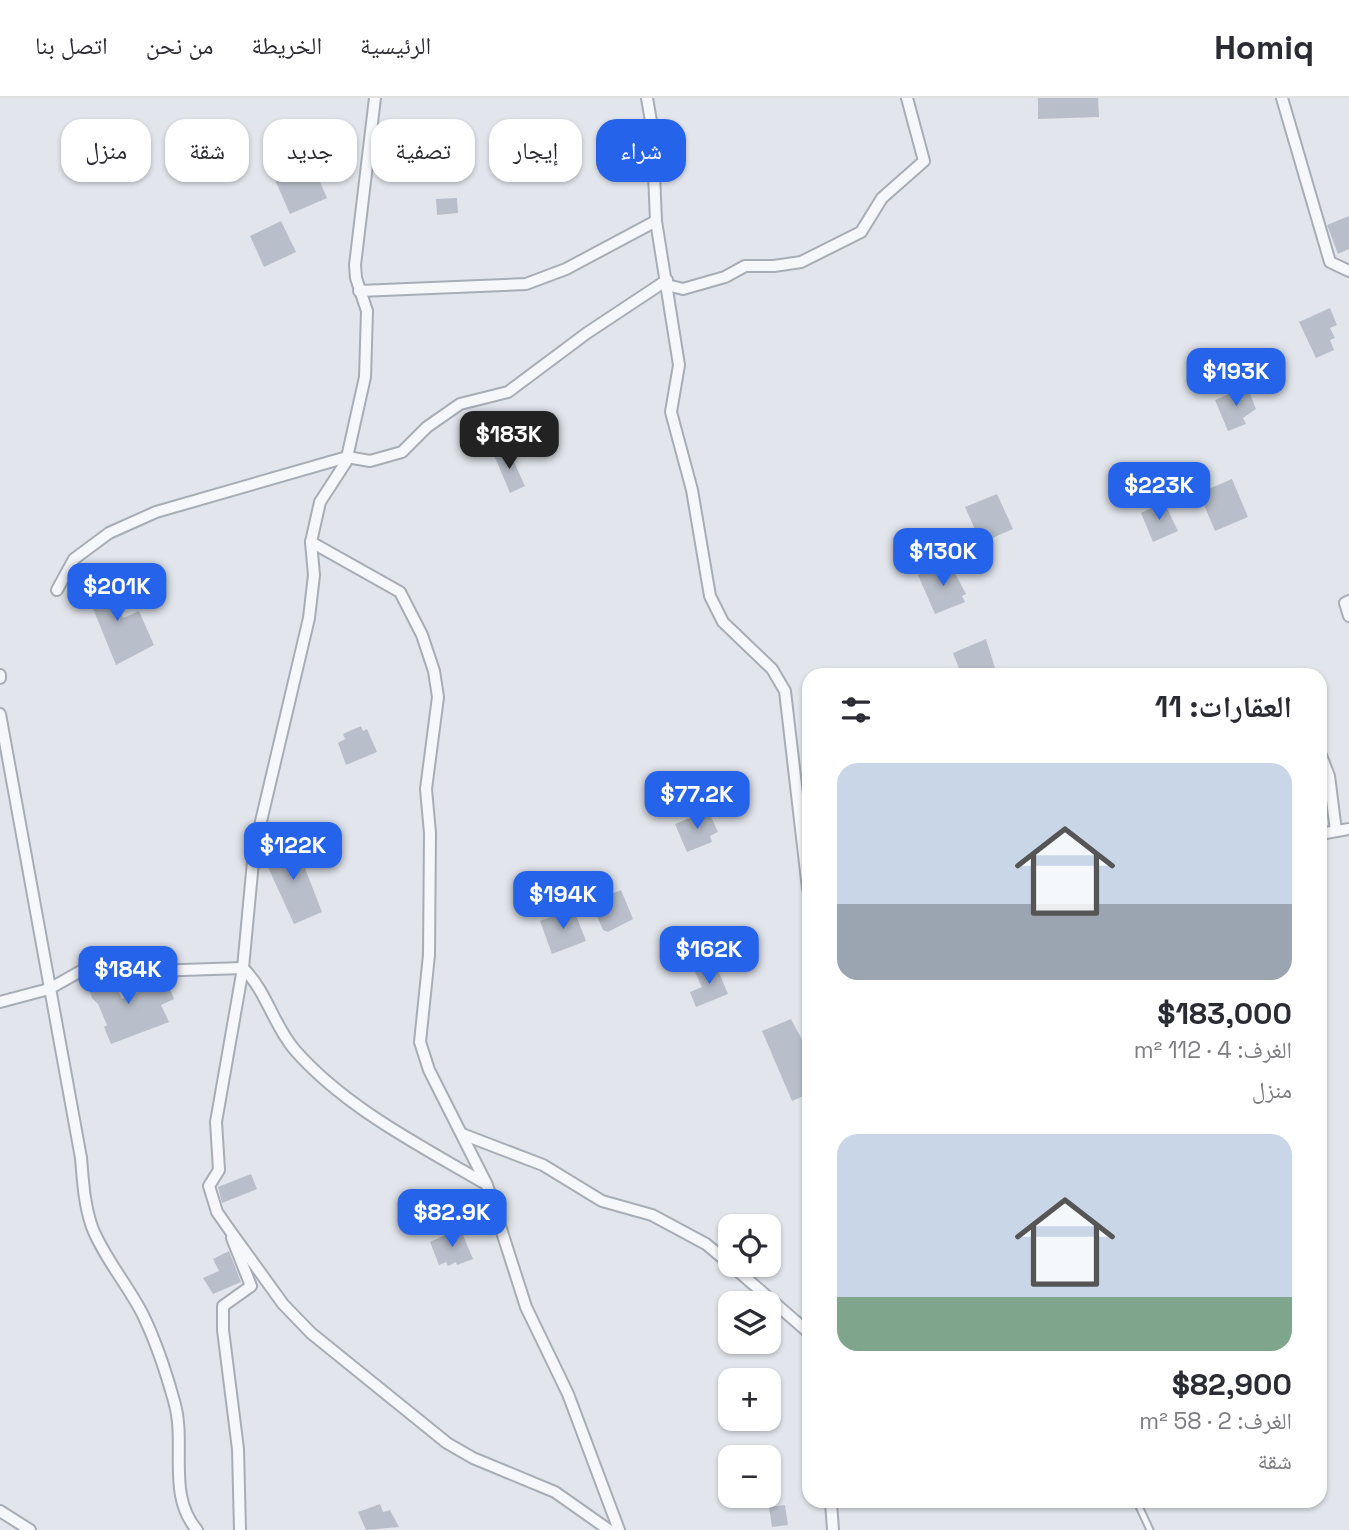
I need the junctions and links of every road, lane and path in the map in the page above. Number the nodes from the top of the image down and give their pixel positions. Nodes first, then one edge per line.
1 (375, 98) edge
2 (647, 98) edge
3 (906, 98) edge
4 (1282, 98) edge
5 (656, 221) junction
6 (1349, 271) edge
7 (667, 282) junction
8 (359, 290) junction
9 (347, 457) junction
10 (312, 542) junction
11 (57, 590) dead end
12 (1349, 601) edge
13 (1349, 616) edge
14 (0, 713) edge
15 (1327, 771) edge
16 (1349, 829) edge
17 (1336, 831) junction
18 (1327, 833) edge
19 (802, 837) edge
20 (243, 968) junction
21 (49, 989) junction
22 (0, 1002) edge
23 (462, 1134) junction
24 (487, 1185) junction
25 (230, 1232) junction
26 (718, 1254) edge
27 (745, 1277) edge
28 (802, 1327) edge
29 (831, 1508) edge
30 (1141, 1508) edge
31 (0, 1511) edge
32 (30, 1530) edge
33 (197, 1530) edge
34 (240, 1530) edge
35 (609, 1530) edge
36 (619, 1530) edge
37 (833, 1530) edge
38 (1150, 1530) edge

1 - 8 street
2 - 5 street
3 - 7 street
4 - 6 street
5 - 7 street
5 - 8 street
7 - 9 street
7 - 19 street
8 - 9 street
9 - 10 street
9 - 11 street
10 - 20 street
10 - 23 street
12 - 13 street
14 - 21 street
15 - 17 street
16 - 17 street
17 - 18 street
20 - 21 street
20 - 24 street
20 - 25 street
21 - 22 street
21 - 33 street
23 - 24 street
23 - 26 street
24 - 36 street
25 - 34 street
25 - 35 street
27 - 28 street
29 - 37 street
30 - 38 lane
31 - 32 street

